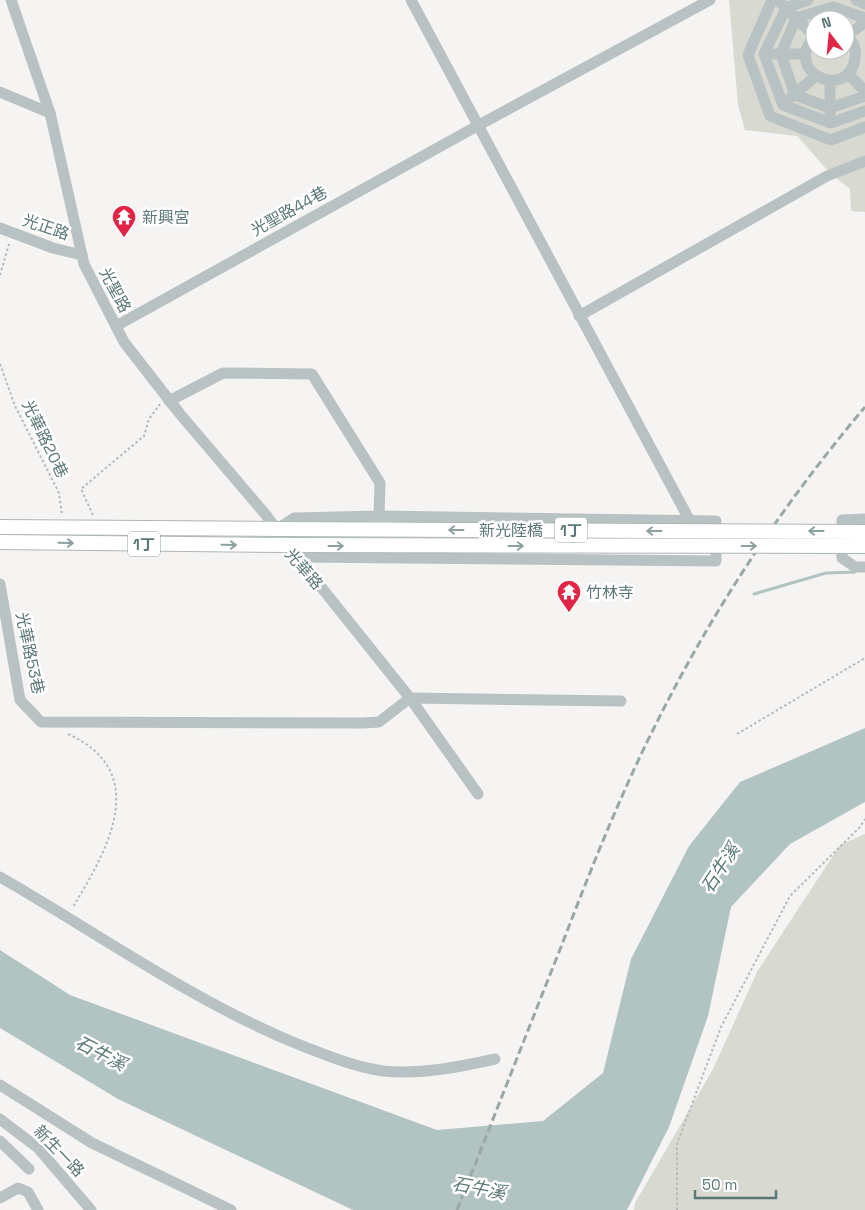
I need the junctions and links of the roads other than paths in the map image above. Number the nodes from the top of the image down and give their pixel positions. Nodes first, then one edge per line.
1 (11, 0) edge
2 (411, 0) edge
3 (710, 0) edge
4 (772, 0) edge
5 (808, 0) edge
6 (856, 0) edge
7 (782, 4) edge
8 (833, 4) edge
9 (865, 4) edge
10 (796, 18) junction
11 (865, 18) edge
12 (805, 27) edge
13 (764, 54) junction
14 (781, 54) junction
15 (805, 54) edge
16 (748, 55) junction
17 (860, 55) edge
18 (806, 60) edge
19 (848, 74) junction
20 (816, 76) junction
21 (830, 81) junction
22 (865, 91) edge
23 (0, 92) edge
24 (795, 94) junction
25 (865, 96) edge
26 (783, 105) junction
27 (830, 108) junction
28 (865, 111) edge
29 (50, 113) junction
30 (770, 116) junction
31 (831, 123) junction
32 (479, 125) junction
33 (865, 127) edge
34 (831, 140) junction
35 (865, 161) edge
36 (0, 228) edge
37 (82, 255) junction
38 (579, 316) junction
39 (116, 326) junction
40 (167, 398) junction
41 (379, 516) junction
42 (865, 519) edge
43 (690, 521) junction
44 (0, 527) edge
45 (31, 528) junction
46 (277, 529) junction
47 (865, 532) edge
48 (0, 542) edge
49 (31, 543) junction
50 (287, 546) junction
51 (865, 546) edge
52 (296, 557) junction
53 (865, 567) edge
54 (0, 584) edge
55 (410, 698) junction
56 (621, 701) dead end
57 (478, 794) dead end
58 (0, 877) edge
59 (495, 1059) dead end
60 (0, 1085) edge
61 (0, 1119) edge
62 (0, 1141) edge
63 (29, 1170) dead end
64 (0, 1198) edge
65 (38, 1210) edge
66 (91, 1210) edge
67 (232, 1210) edge

1 - 29 street, 光聖路
2 - 32 street
3 - 32 street, 光聖路44巷
4 - 16 street
5 - 7 street
6 - 9 street
7 - 10 street
7 - 13 street
8 - 10 street
8 - 11 street
10 - 12 street
10 - 14 street
13 - 14 street
13 - 16 street
13 - 26 street
14 - 15 street
14 - 24 street
16 - 30 street
17 - 19 street
18 - 20 street
19 - 21 street
19 - 22 street
20 - 21 street
20 - 24 street
21 - 27 street
23 - 29 street
24 - 26 street
24 - 27 street
25 - 27 street
26 - 30 street
26 - 31 street
27 - 31 street
28 - 31 street
29 - 37 street, 光聖路
30 - 34 street
31 - 34 street
32 - 38 street
32 - 39 street, 光聖路44巷
33 - 34 street
35 - 38 street
36 - 37 street, 光正路
37 - 39 street, 光聖路
38 - 43 street
39 - 40 street, 光聖路
40 - 41 street
40 - 46 street, 光聖路
41 - 43 street
41 - 46 street
42 - 53 street
43 - 52 street
44 - 45 main road, 光華路 / 1丁
45 - 46 main road, 光華路 / 1丁
45 - 49 main road
47 -> 46 main road, 新光陸橋 / 1丁, bridge
46 - 50 street, 光聖路
48 - 49 main road, 光華路 / 1丁
49 -> 50 main road, 光華路 / 1丁
50 -> 51 main road, 新光陸橋 / 1丁, bridge
50 - 52 street, 光華路
52 - 55 street, 光華路
54 - 55 street, 光華路53巷
55 - 56 street
55 - 57 street, 光華路
58 - 59 street
60 - 67 street
61 - 66 street, 新生一路
62 - 63 street
64 - 65 street

